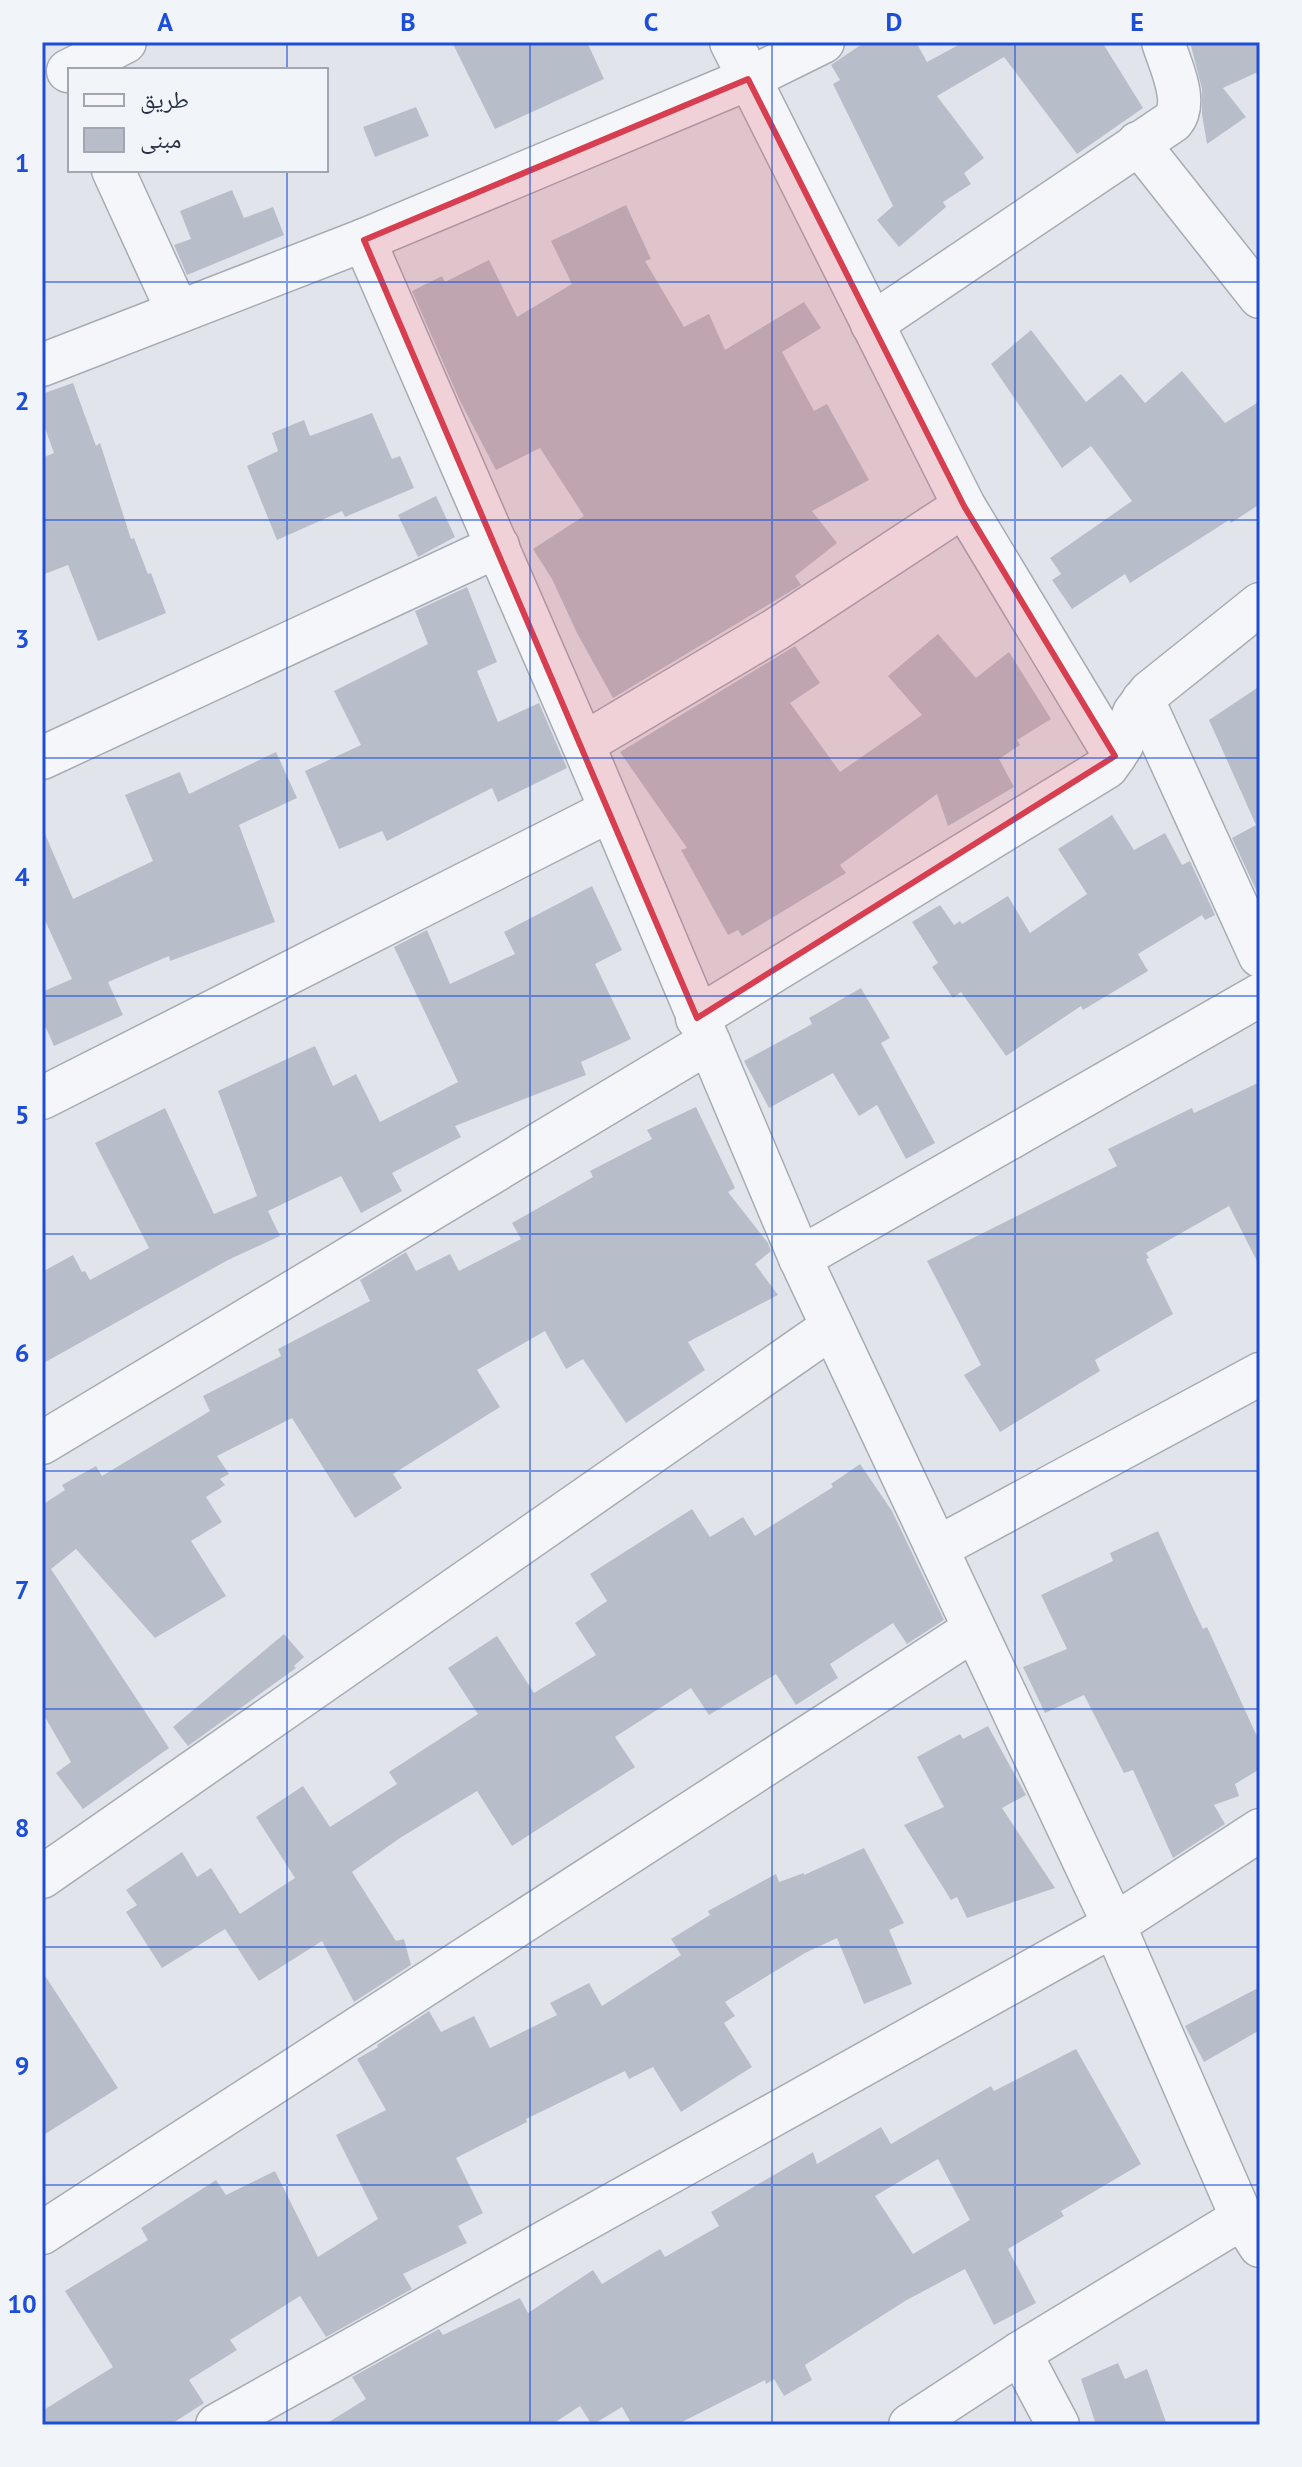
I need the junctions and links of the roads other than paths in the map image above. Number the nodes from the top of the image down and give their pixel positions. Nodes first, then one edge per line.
1 (125, 42) edge
2 (823, 42) edge
3 (1163, 42) edge
4 (740, 60) edge
5 (64, 63) edge
6 (1138, 143) junction
7 (114, 172) edge
8 (364, 240) junction
9 (1252, 271) edge
10 (178, 312) junction
11 (872, 324) junction
12 (42, 365) edge
13 (964, 506) junction
14 (498, 546) junction
15 (1260, 604) edge
16 (1143, 700) junction
17 (583, 744) junction
18 (1115, 756) junction
19 (42, 758) edge
20 (609, 811) junction
21 (1260, 956) edge
22 (1260, 995) edge
23 (703, 1030) junction
24 (42, 1098) edge
25 (800, 1258) junction
26 (832, 1327) junction
27 (1260, 1374) edge
28 (42, 1443) edge
29 (937, 1548) junction
30 (973, 1630) junction
31 (1260, 1830) edge
32 (42, 1877) edge
33 (1114, 1925) junction
34 (1251, 2232) edge
35 (42, 2233) edge
36 (1020, 2353) junction
37 (217, 2425) edge
38 (910, 2425) edge
39 (1058, 2425) edge

1 - 5 street
2 - 4 street
3 - 6 street
4 - 8 street
4 - 11 street
6 - 9 street
6 - 11 street
7 - 10 street
8 - 10 street
8 - 14 street
10 - 12 street
11 - 13 street
13 - 17 street
13 - 18 street
14 - 17 street
14 - 19 street
15 - 16 street
16 - 18 street
16 - 21 street
17 - 20 street
18 - 23 street
20 - 23 street
20 - 24 street
22 - 25 street
23 - 25 street
23 - 28 street
25 - 26 street
26 - 29 street
26 - 32 street
27 - 29 street
29 - 30 street
30 - 33 street
30 - 35 street
31 - 33 street
33 - 34 street
33 - 37 street
34 - 36 street
36 - 38 street
36 - 39 street

